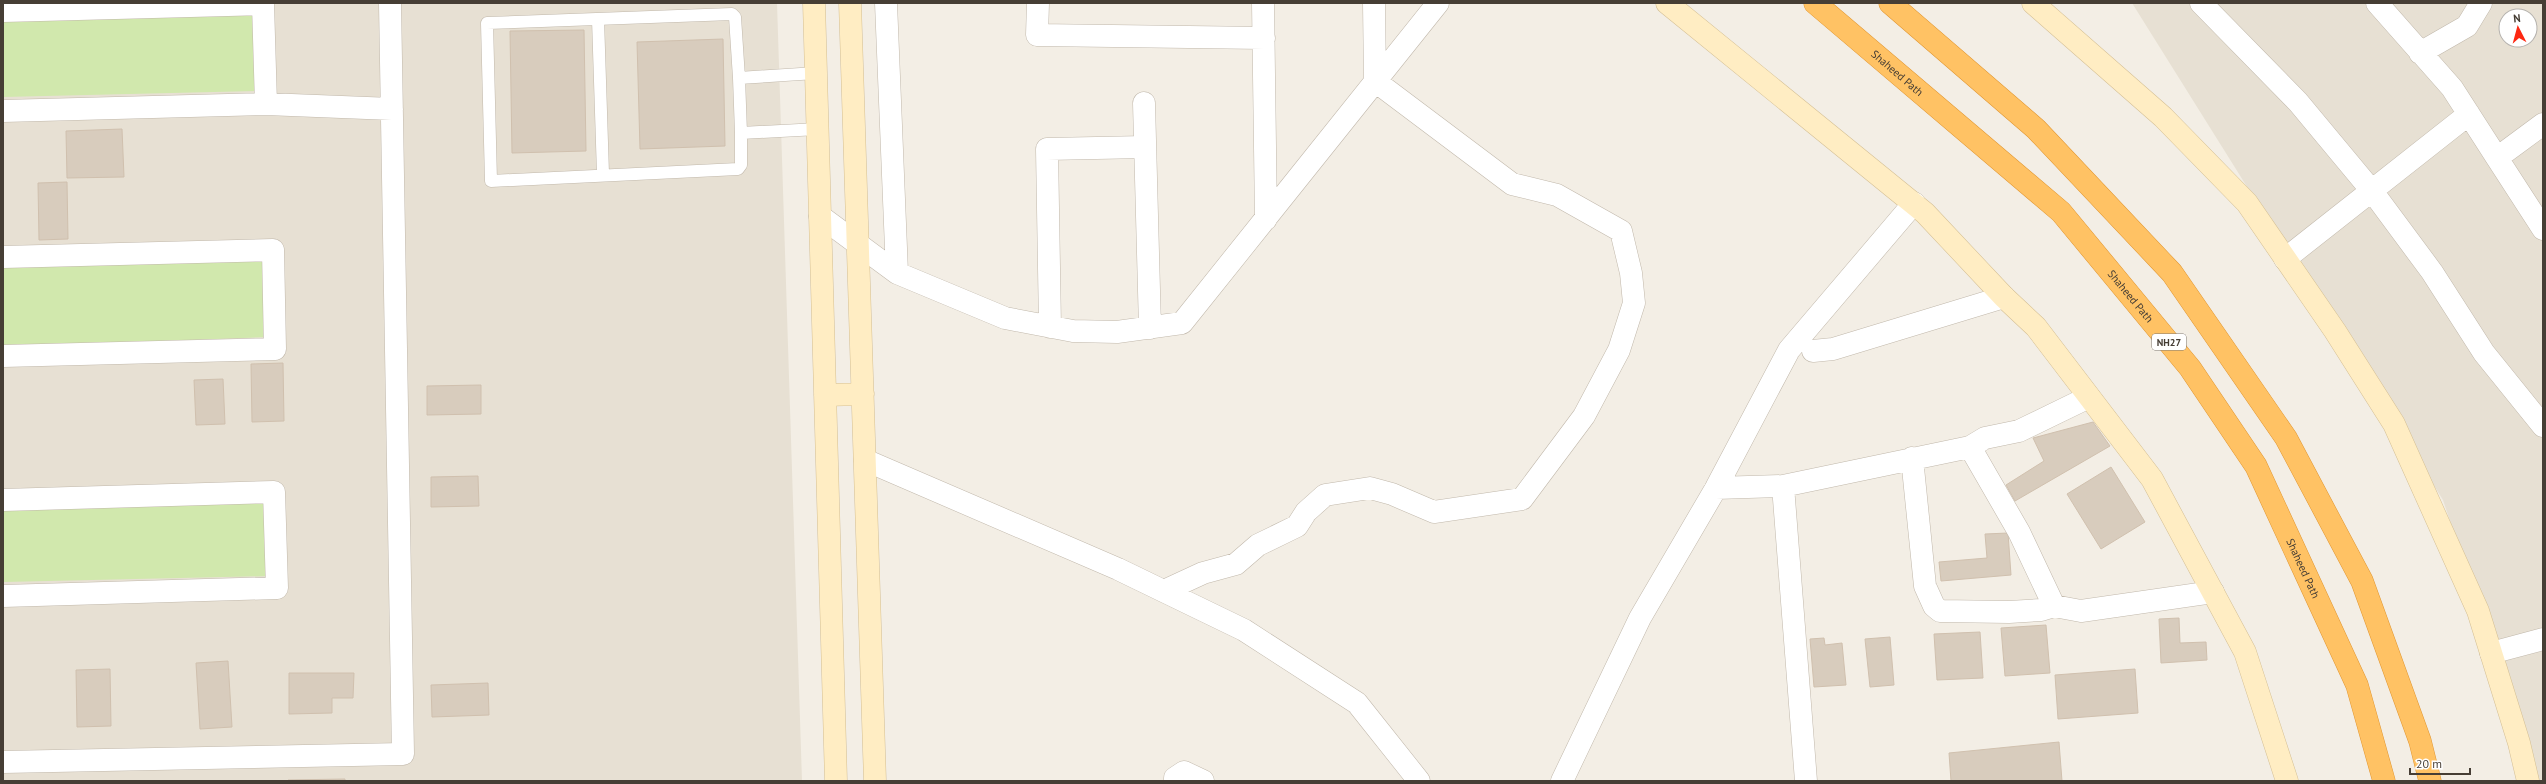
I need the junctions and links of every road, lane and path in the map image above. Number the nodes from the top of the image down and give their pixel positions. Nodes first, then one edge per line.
1 (390, 3) edge
2 (814, 3) edge
3 (850, 3) edge
4 (886, 3) edge
5 (1038, 3) edge
6 (1263, 3) edge
7 (1374, 3) edge
8 (1438, 3) edge
9 (1667, 3) edge
10 (1815, 3) edge
11 (1890, 3) edge
12 (2034, 3) edge
13 (2201, 3) edge
14 (2377, 3) edge
15 (2481, 3) edge
16 (3, 11) edge
17 (598, 20) junction
18 (1264, 38) junction
19 (2420, 53) junction
20 (816, 73) junction
21 (739, 78) junction
22 (1376, 81) junction
23 (1144, 103) dead end
24 (266, 104) junction
25 (392, 109) junction
26 (3, 111) edge
27 (2469, 114) junction
28 (2543, 124) edge
29 (818, 129) junction
30 (741, 134) junction
31 (1145, 146) junction
32 (2497, 158) junction
33 (603, 174) junction
34 (2372, 192) junction
35 (1914, 203) junction
36 (820, 216) junction
37 (1266, 219) junction
38 (2543, 229) edge
39 (858, 244) junction
40 (3, 257) edge
41 (2285, 259) junction
42 (896, 273) junction
43 (2004, 297) junction
44 (1050, 327) junction
45 (1150, 328) junction
46 (1813, 351) dead end
47 (3, 356) edge
48 (863, 394) junction
49 (826, 395) junction
50 (2089, 396) junction
51 (2539, 413) edge
52 (1970, 447) junction
53 (1912, 458) junction
54 (865, 460) junction
55 (1783, 486) junction
56 (1716, 488) junction
57 (3, 500) edge
58 (1164, 591) junction
59 (2213, 592) junction
60 (3, 596) edge
61 (2054, 606) junction
62 (2543, 639) edge
63 (2491, 653) junction
64 (3, 762) edge
65 (836, 781) edge
66 (875, 781) edge
67 (1175, 781) edge
68 (1203, 781) edge
69 (1419, 781) edge
70 (1562, 781) edge
71 (1806, 781) edge
72 (2287, 781) edge
73 (2384, 781) edge
74 (2430, 781) edge
75 (2528, 781) edge

1 - 25 street
2 - 20 street
3 - 39 street
4 - 42 street
5 - 18 street
6 - 18 street
7 - 22 street
8 - 22 street
9 - 35 street
10 - 73 highway, Shaheed Path / NH27
11 - 74 highway
12 - 41 street
13 - 34 street
14 - 19 street
15 - 19 street
16 - 24 street
17 - 21 lane
17 - 33 lane
17 - 33 lane
18 - 37 street
19 - 27 street
20 - 21 lane
20 - 29 street
21 - 30 lane
22 - 37 street
22 - 58 street
23 - 31 street
24 - 25 street
24 - 26 street
25 - 64 street
27 - 32 street
27 - 34 street
28 - 32 street
29 - 30 lane
29 - 36 street
30 - 33 lane
31 - 44 street
31 - 45 street
32 - 38 street
34 - 41 street
34 - 51 street
35 - 43 street
35 - 56 street
36 - 39 street
36 - 49 street
37 - 45 street
39 - 42 street
39 - 48 street
40 - 47 street
41 - 63 street
42 - 44 street
43 - 46 street
43 - 50 street
44 - 45 street
48 - 49 street
48 - 54 street
49 - 65 street
50 - 52 street
50 - 59 street
52 - 53 street
52 - 61 street
53 - 55 street
53 - 61 street
54 - 58 street
54 - 66 street
55 - 56 street
55 - 71 street
56 - 70 street
57 - 60 street
58 - 69 street
59 - 61 street
59 - 72 street
62 - 63 street
63 - 75 street
67 - 68 street

